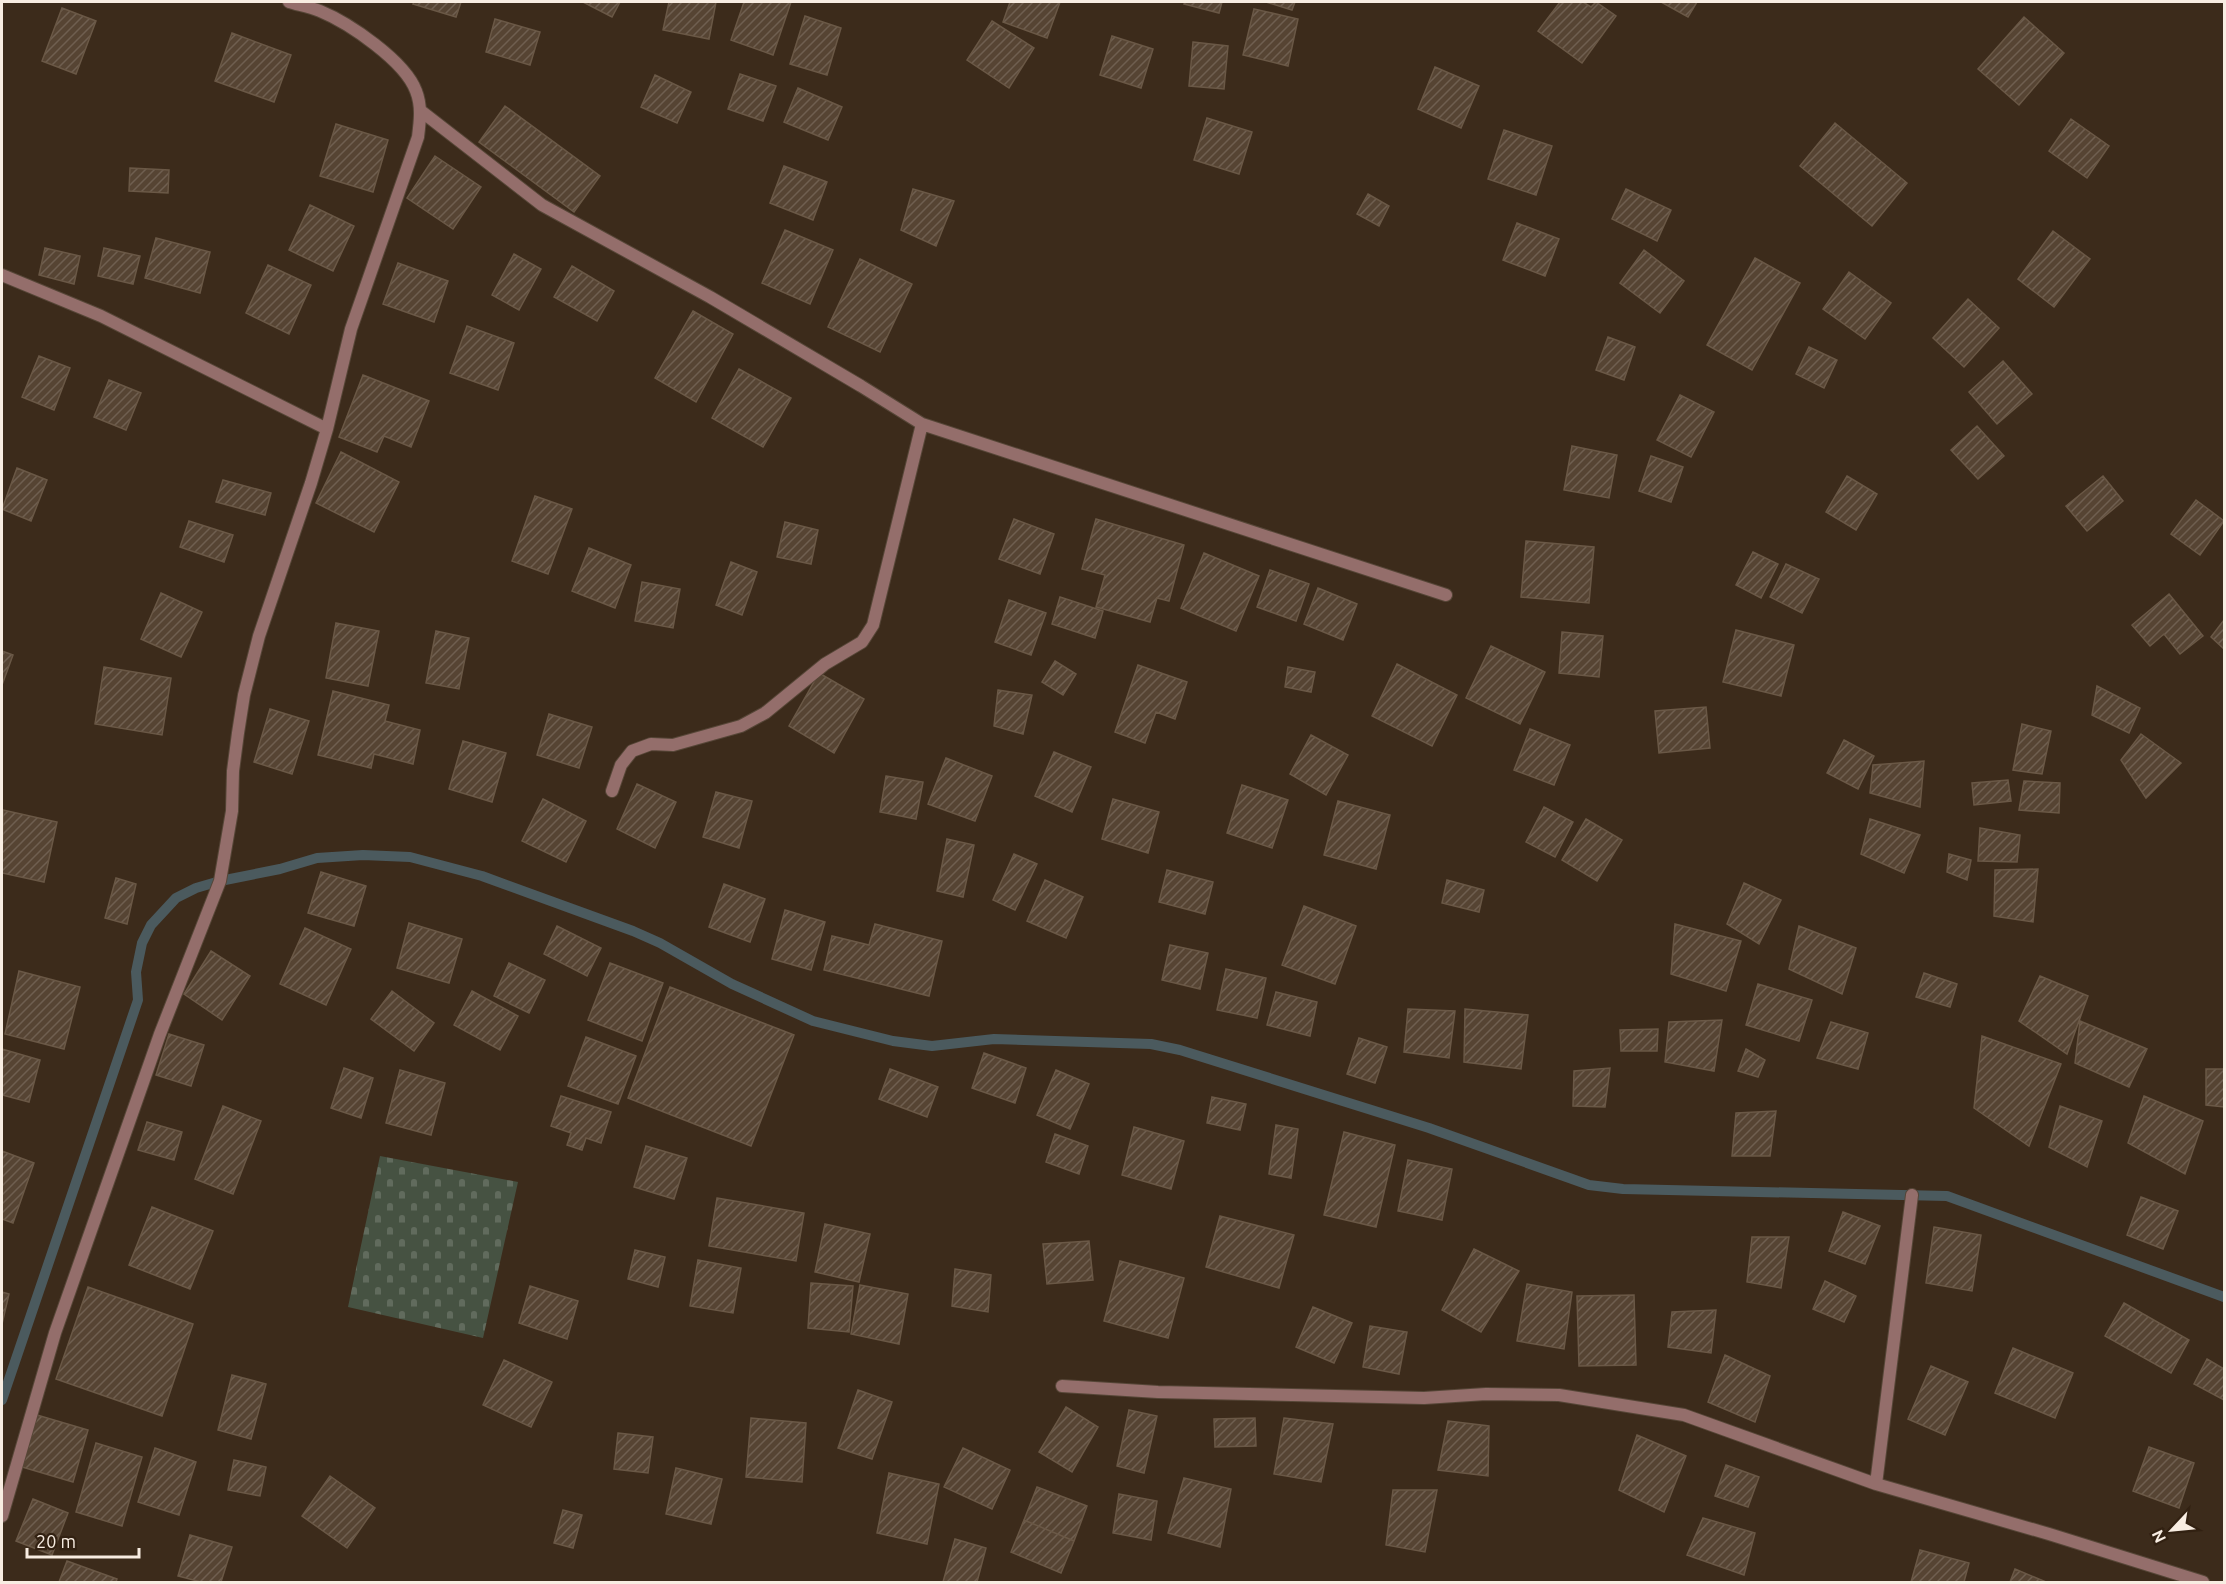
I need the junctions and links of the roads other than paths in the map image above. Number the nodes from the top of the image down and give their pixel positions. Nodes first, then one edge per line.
1 (289, 2) edge
2 (421, 111) junction
3 (2, 275) edge
4 (922, 424) junction
5 (327, 429) junction
6 (1446, 595) dead end
7 (612, 791) dead end
8 (1912, 1195) dead end
9 (1062, 1386) dead end
10 (1876, 1484) junction
11 (2, 1516) edge
12 (2203, 1582) edge

1 - 2 street
2 - 4 street
2 - 5 street
3 - 5 street
4 - 6 street
4 - 7 street
5 - 11 street
8 - 10 street
9 - 10 street
10 - 12 street

